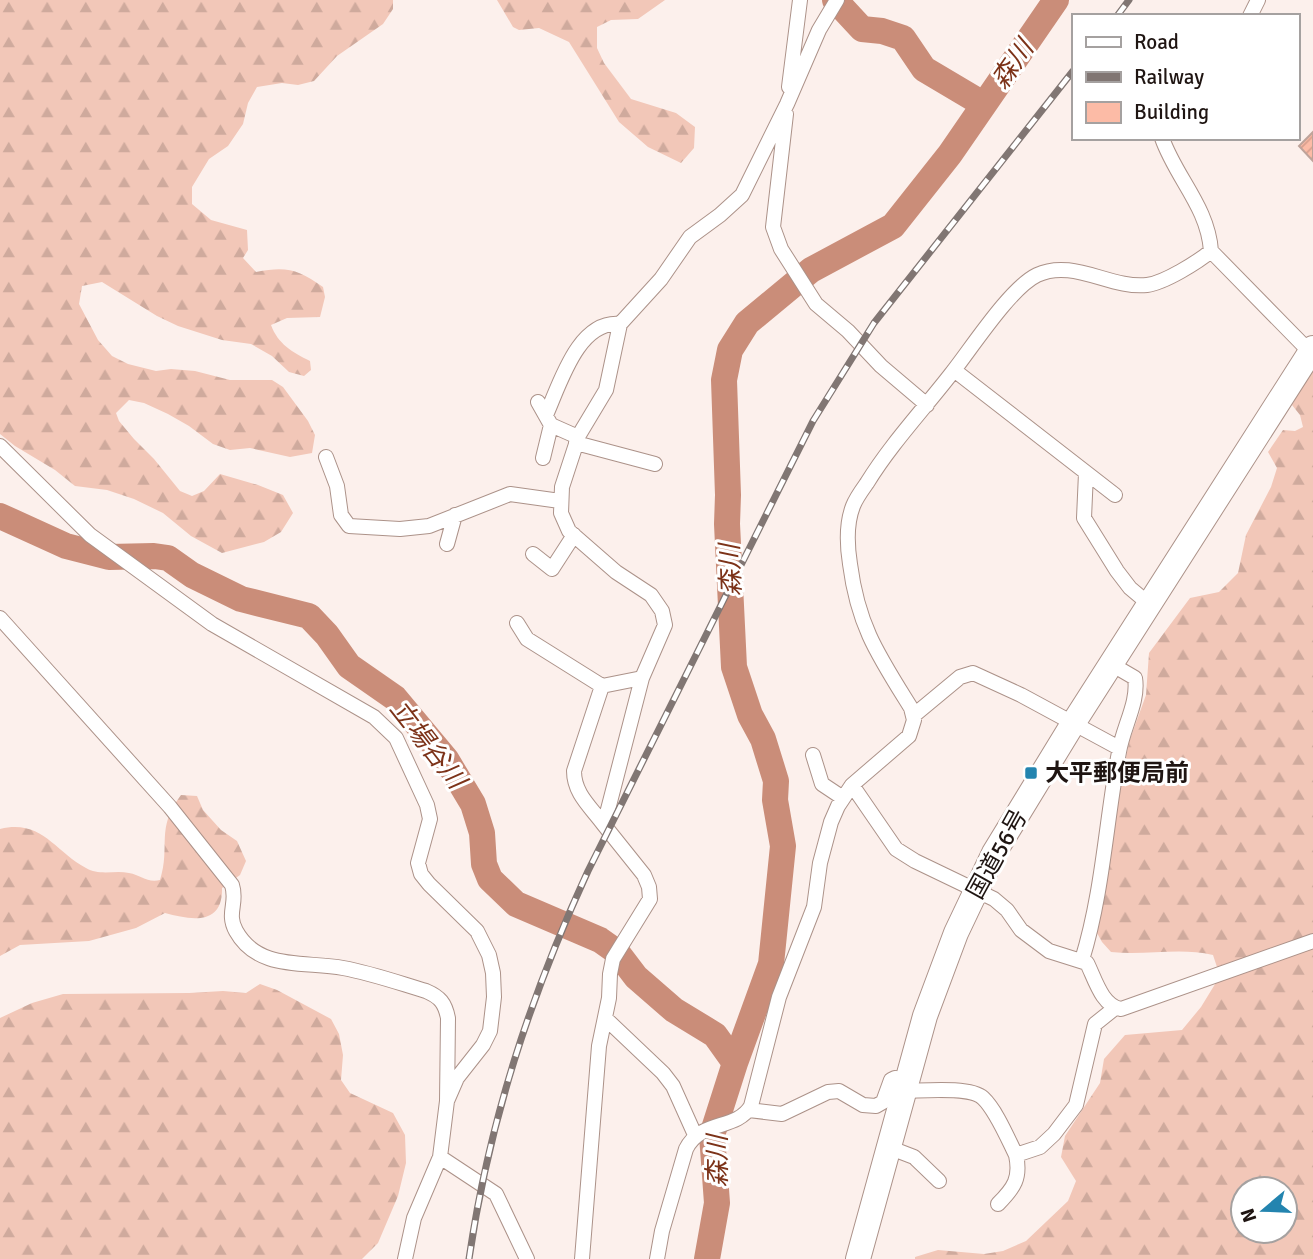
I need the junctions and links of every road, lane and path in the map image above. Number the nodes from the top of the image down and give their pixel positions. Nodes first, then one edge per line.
1 (800, 0) edge
2 (836, 0) edge
3 (786, 104) junction
4 (1163, 140) edge
5 (1212, 251) junction
6 (620, 324) junction
7 (1311, 350) edge
8 (954, 370) junction
9 (927, 405) junction
10 (545, 414) junction
11 (577, 440) junction
12 (0, 446) edge
13 (326, 457) dead end
14 (543, 458) dead end
15 (655, 464) dead end
16 (1086, 473) junction
17 (1115, 495) dead end
18 (560, 501) junction
19 (455, 515) junction
20 (574, 535) junction
21 (447, 544) dead end
22 (533, 554) dead end
23 (1149, 604) junction
24 (0, 618) edge
25 (517, 623) dead end
26 (1111, 664) junction
27 (642, 678) junction
28 (602, 686) junction
29 (913, 716) junction
30 (1072, 724) junction
31 (1119, 748) junction
32 (813, 755) dead end
33 (852, 785) junction
34 (843, 798) junction
35 (604, 825) junction
36 (976, 890) junction
37 (1313, 941) edge
38 (1082, 960) junction
39 (1115, 1008) junction
40 (605, 1018) junction
41 (905, 1085) junction
42 (447, 1101) junction
43 (749, 1110) junction
44 (695, 1135) junction
45 (888, 1147) junction
46 (1016, 1155) junction
47 (440, 1157) junction
48 (939, 1181) dead end
49 (998, 1204) dead end
50 (405, 1259) edge
51 (527, 1259) edge
52 (582, 1259) edge
53 (657, 1259) edge
54 (858, 1259) edge

1 - 3 street
2 - 3 street
3 - 6 street
3 - 9 street
4 - 5 street
5 - 7 street
5 - 8 street
6 - 10 street
6 - 11 street
7 - 23 highway, 国道56号
8 - 9 street
8 - 16 street
9 - 29 street
10 - 11 street
10 - 14 street
11 - 15 street
11 - 18 street
12 - 42 street
13 - 19 street
16 - 17 street
16 - 23 street
18 - 19 street
18 - 20 street
19 - 21 street
20 - 22 street
20 - 27 street
23 - 26 highway, 国道56号
24 - 42 street
25 - 28 street
26 - 30 highway, 国道56号
26 - 31 street
27 - 28 street
27 - 35 street
28 - 35 street
29 - 30 street
29 - 33 street
30 - 31 street
30 - 36 highway, 国道56号
31 - 38 street
32 - 34 street
33 - 34 street
33 - 36 street
34 - 43 street
35 - 40 street
36 - 38 street
36 - 41 highway, 国道56号
37 - 39 street
38 - 39 street
39 - 46 street
40 - 44 street
40 - 52 street
41 - 43 street
41 - 45 highway, 国道56号
41 - 46 street
42 - 47 street
43 - 44 street
44 - 53 street
45 - 48 street
45 - 54 highway, 国道56号
46 - 49 street
47 - 50 street
47 - 51 street

